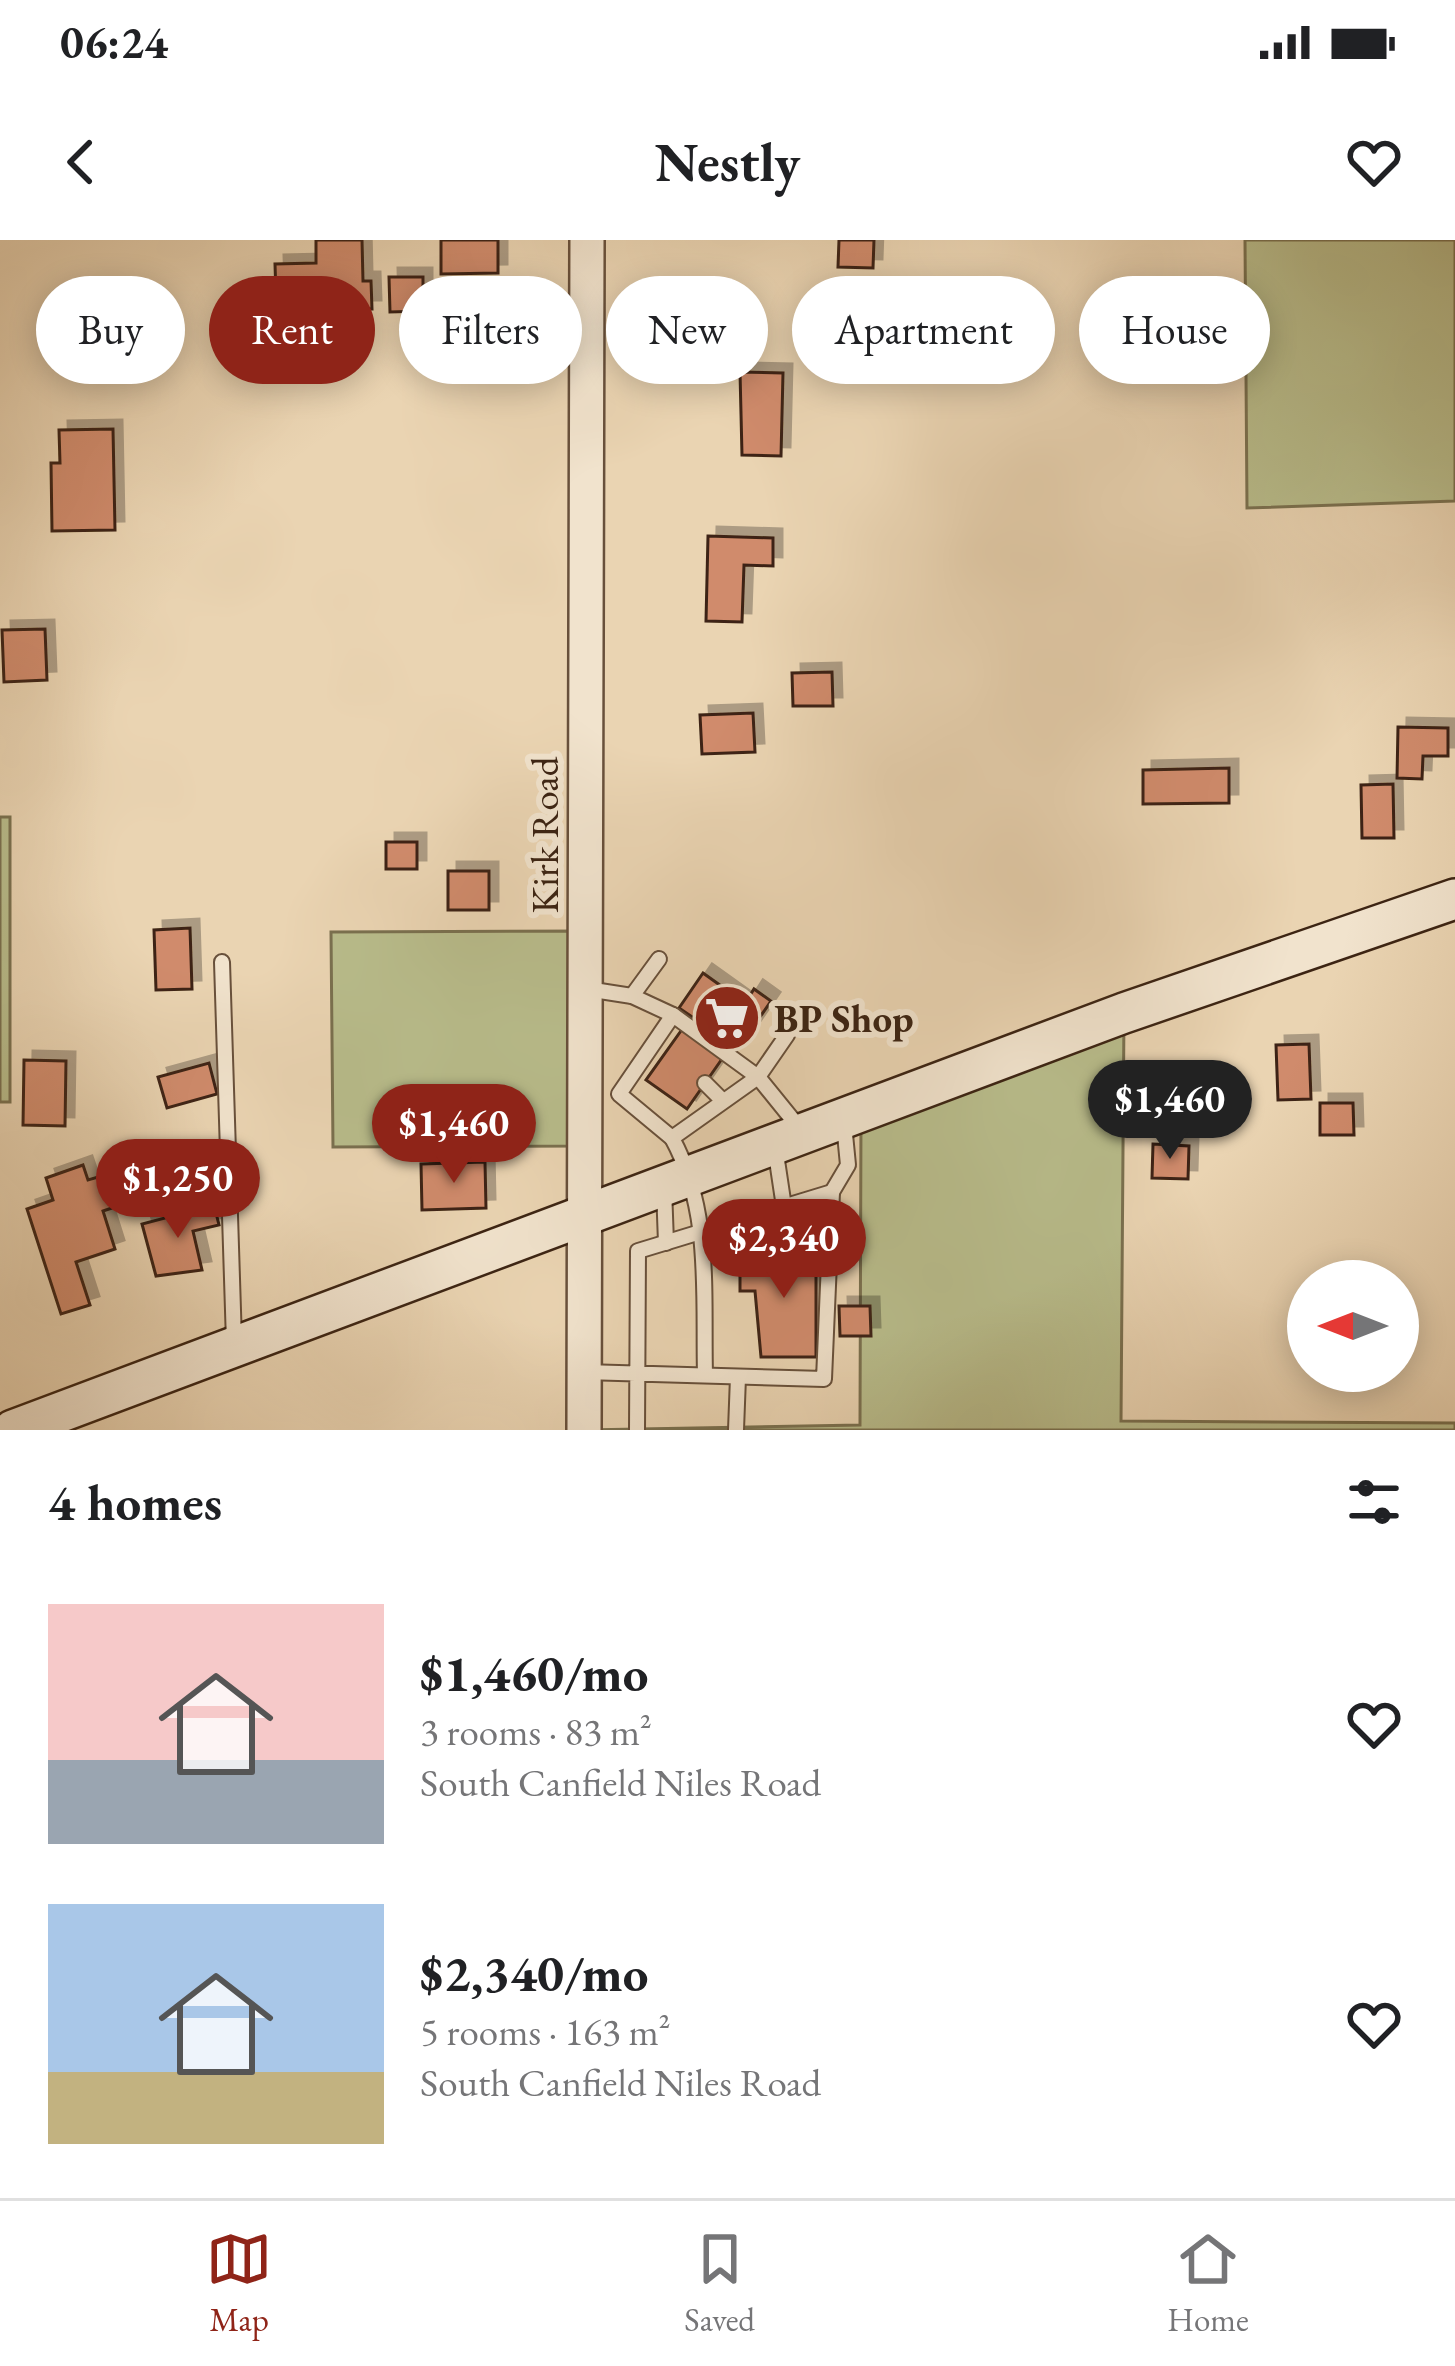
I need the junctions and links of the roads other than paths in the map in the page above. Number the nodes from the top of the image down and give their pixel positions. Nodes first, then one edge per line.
1 (587, 240) edge
2 (1455, 899) edge
3 (659, 959) dead end
4 (222, 962) dead end
5 (586, 989) junction
6 (632, 996) junction
7 (673, 1015) junction
8 (787, 1035) dead end
9 (758, 1077) junction
10 (705, 1083) dead end
11 (585, 1086) junction
12 (620, 1094) junction
13 (722, 1100) junction
14 (844, 1121) junction
15 (672, 1138) junction
16 (789, 1140) junction
17 (678, 1181) junction
18 (832, 1192) junction
19 (784, 1207) junction
20 (585, 1216) junction
21 (702, 1232) junction
22 (666, 1243) junction
23 (235, 1348) junction
24 (584, 1372) junction
25 (637, 1374) junction
26 (705, 1376) junction
27 (738, 1376) junction
28 (52, 1423) edge
29 (13, 1430) edge
30 (584, 1430) edge
31 (637, 1430) edge
32 (736, 1430) edge

1 - 5 street, Kirk Road
2 - 14 main road
3 - 6 lane
4 - 23 lane
5 - 6 lane
5 - 11 street, Kirk Road
6 - 7 lane
7 - 9 lane
7 - 12 lane
8 - 9 lane
9 - 13 lane
9 - 16 lane
10 - 13 lane
11 - 12 lane
11 - 20 street, Kirk Road
12 - 15 lane
13 - 15 lane
14 - 16 main road
14 - 18 lane
15 - 17 lane
16 - 17 main road
16 - 19 lane
17 - 20 main road
17 - 21 lane
17 - 22 lane
18 - 19 lane
18 - 27 lane
19 - 21 lane
20 - 23 main road
20 - 24 street, Kirk Road
21 - 22 lane
21 - 26 lane
22 - 25 lane
23 - 28 main road
24 - 25 lane
24 - 30 street, Kirk Road
25 - 26 lane
25 - 31 lane
26 - 27 lane
27 - 32 lane
28 - 29 main road

